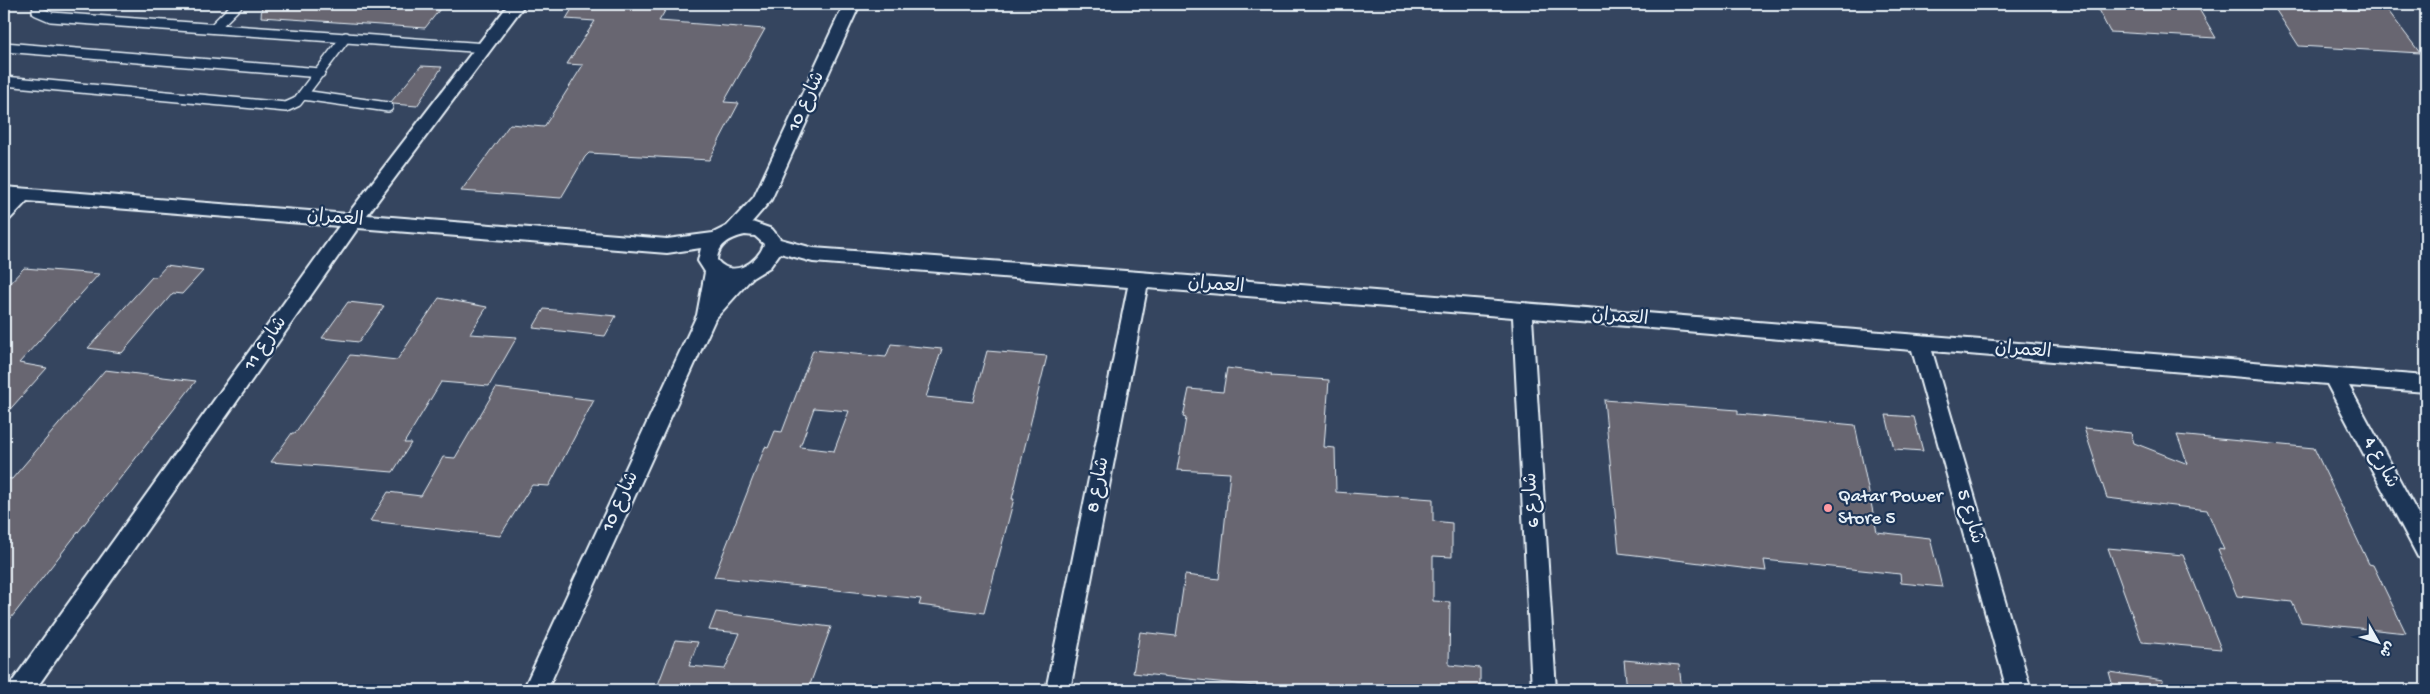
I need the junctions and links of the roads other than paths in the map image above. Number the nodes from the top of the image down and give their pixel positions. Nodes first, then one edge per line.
1 (39, 4) edge
2 (238, 4) edge
3 (518, 4) edge
4 (852, 4) edge
5 (215, 27) junction
6 (346, 36) junction
7 (4, 47) edge
8 (486, 48) junction
9 (320, 73) junction
10 (4, 80) edge
11 (303, 95) junction
12 (388, 106) dead end
13 (4, 193) edge
14 (23, 194) junction
15 (762, 200) junction
16 (4, 214) edge
17 (353, 221) junction
18 (734, 230) junction
19 (768, 238) junction
20 (716, 239) junction
21 (667, 246) junction
22 (813, 255) junction
23 (711, 266) junction
24 (753, 270) junction
25 (1139, 280) junction
26 (1522, 310) junction
27 (706, 315) junction
28 (1920, 343) junction
29 (2333, 376) junction
30 (2426, 384) edge
31 (2426, 550) edge
32 (21, 690) edge
33 (535, 690) edge
34 (1058, 690) edge
35 (1544, 690) edge
36 (2019, 690) edge

1 - 5 lane
2 - 5 lane
3 - 8 street, شارع 11
4 - 15 street, شارع 10
5 - 6 lane
6 - 8 lane
6 - 9 lane
7 - 9 lane
8 - 17 street, شارع 11
9 - 11 lane
10 - 11 lane
11 - 12 lane
13 - 14 street, العمران
14 - 16 street
14 - 17 street, العمران
15 - 18 street, شارع 10
15 - 19 street, شارع 10
17 - 21 street, العمران
17 - 32 street, شارع 11
18 - 19 street
18 - 20 street
19 - 22 street, العمران
19 - 24 street
20 - 21 street, العمران
20 - 23 street
21 - 23 street, العمران
22 - 24 street, العمران
22 - 25 street, العمران
23 - 24 street
23 - 27 street, شارع 10
24 - 27 street, شارع 10
25 - 26 street, العمران
25 - 34 street, شارع 8
26 - 28 street, العمران
26 - 35 street, شارع 6
27 - 33 street, شارع 10
28 - 29 street, العمران
28 - 36 street, شارع 5
29 - 30 street, العمران
29 - 31 street, شارع 4

